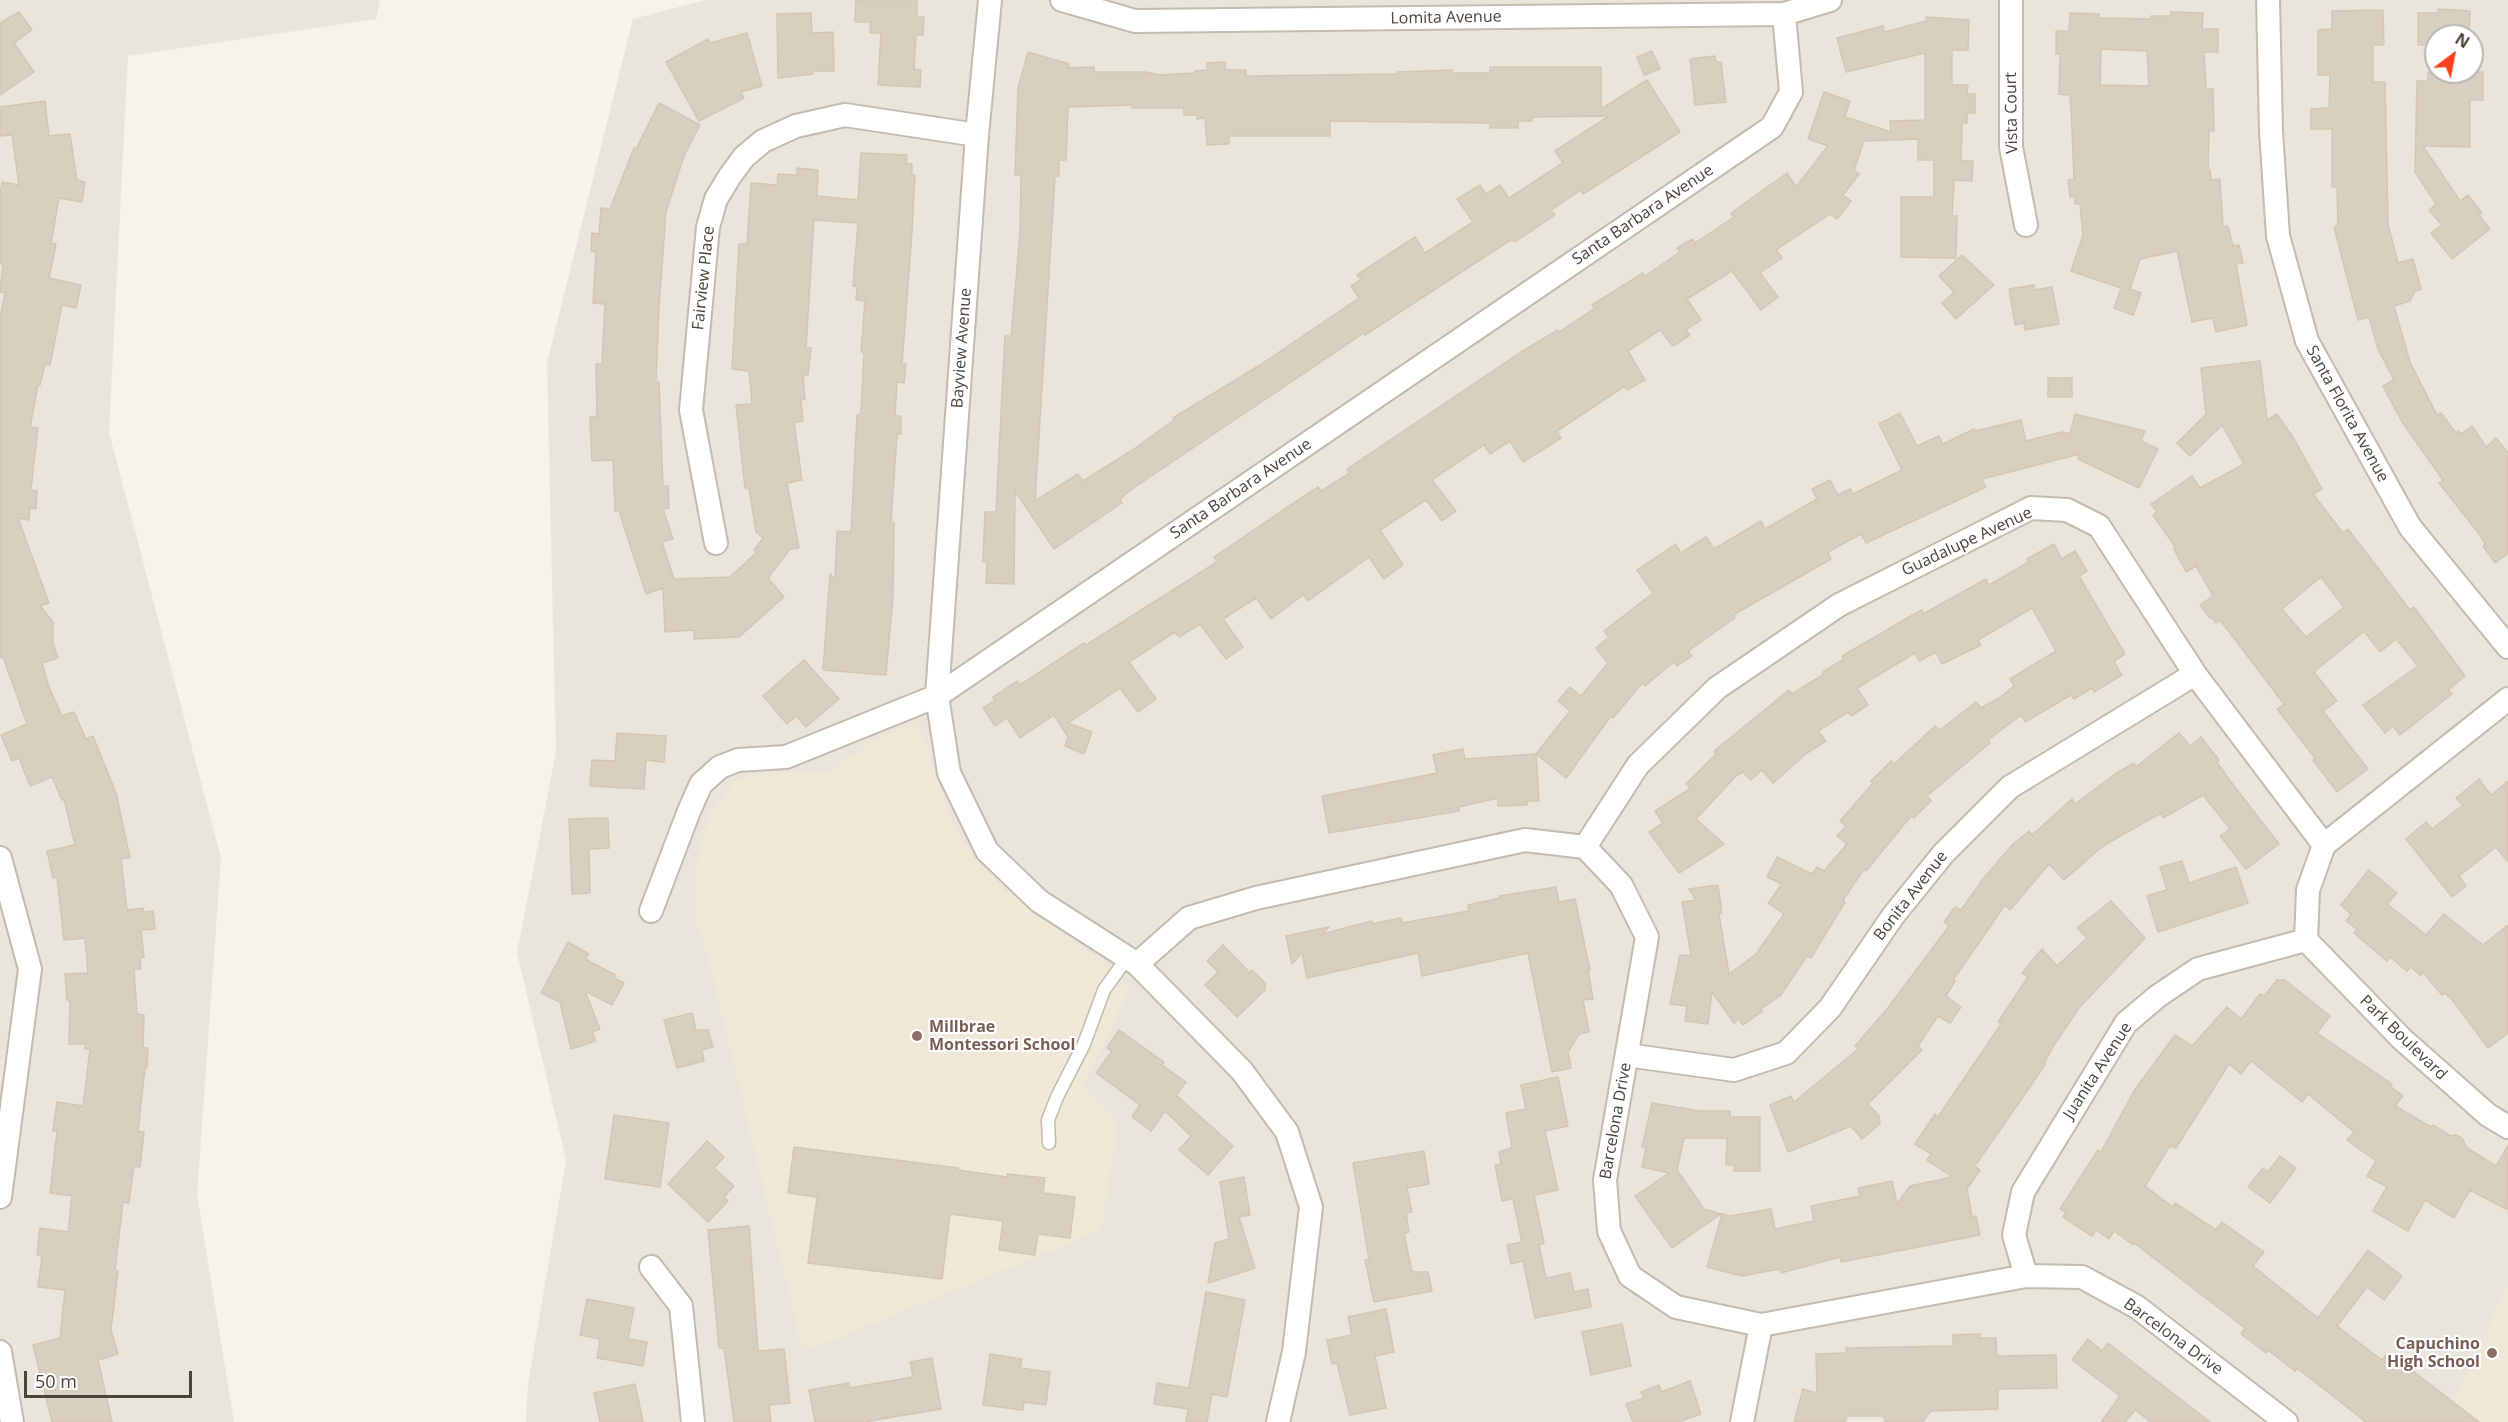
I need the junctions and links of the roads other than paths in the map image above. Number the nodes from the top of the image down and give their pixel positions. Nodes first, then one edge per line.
1 (990, 0) edge
2 (1062, 0) edge
3 (1830, 0) edge
4 (2011, 0) edge
5 (2268, 0) edge
6 (1784, 14) junction
7 (977, 135) junction
8 (2026, 225) dead end
9 (716, 543) dead end
10 (2508, 647) edge
11 (2194, 674) junction
12 (937, 696) junction
13 (2508, 699) edge
14 (2324, 845) junction
15 (1585, 848) junction
16 (0, 858) edge
17 (651, 911) dead end
18 (2306, 940) junction
19 (1132, 961) junction
20 (1627, 1055) junction
21 (2508, 1126) edge
22 (1049, 1143) dead end
23 (0, 1197) edge
24 (651, 1267) dead end
25 (2026, 1276) junction
26 (1761, 1325) junction
27 (0, 1352) edge
28 (12, 1422) edge
29 (693, 1422) edge
30 (1278, 1422) edge
31 (1742, 1422) edge
32 (2286, 1422) edge

1 - 7 street, Bayview Avenue
2 - 6 street, Lomita Avenue
3 - 6 street, Lomita Avenue
4 - 8 street, Vista Court
5 - 10 street, Santa Florita Avenue
6 - 12 street, Santa Barbara Avenue
7 - 9 street, Fairview Place
7 - 12 street, Bayview Avenue
11 - 14 street, Guadalupe Avenue
11 - 15 street, Guadalupe Avenue
11 - 20 street, Bonita Avenue
12 - 17 street, Santa Barbara Avenue
12 - 19 street, Bayview Avenue
13 - 14 street
14 - 18 street
15 - 19 street
15 - 20 street, Barcelona Drive
16 - 23 street
18 - 21 street, Park Boulevard
18 - 25 street, Juanita Avenue
19 - 22 lane
19 - 30 street, Bayview Avenue
20 - 26 street, Barcelona Drive
24 - 29 street
25 - 26 street, Barcelona Drive
25 - 32 street, Barcelona Drive
26 - 31 street
27 - 28 street

